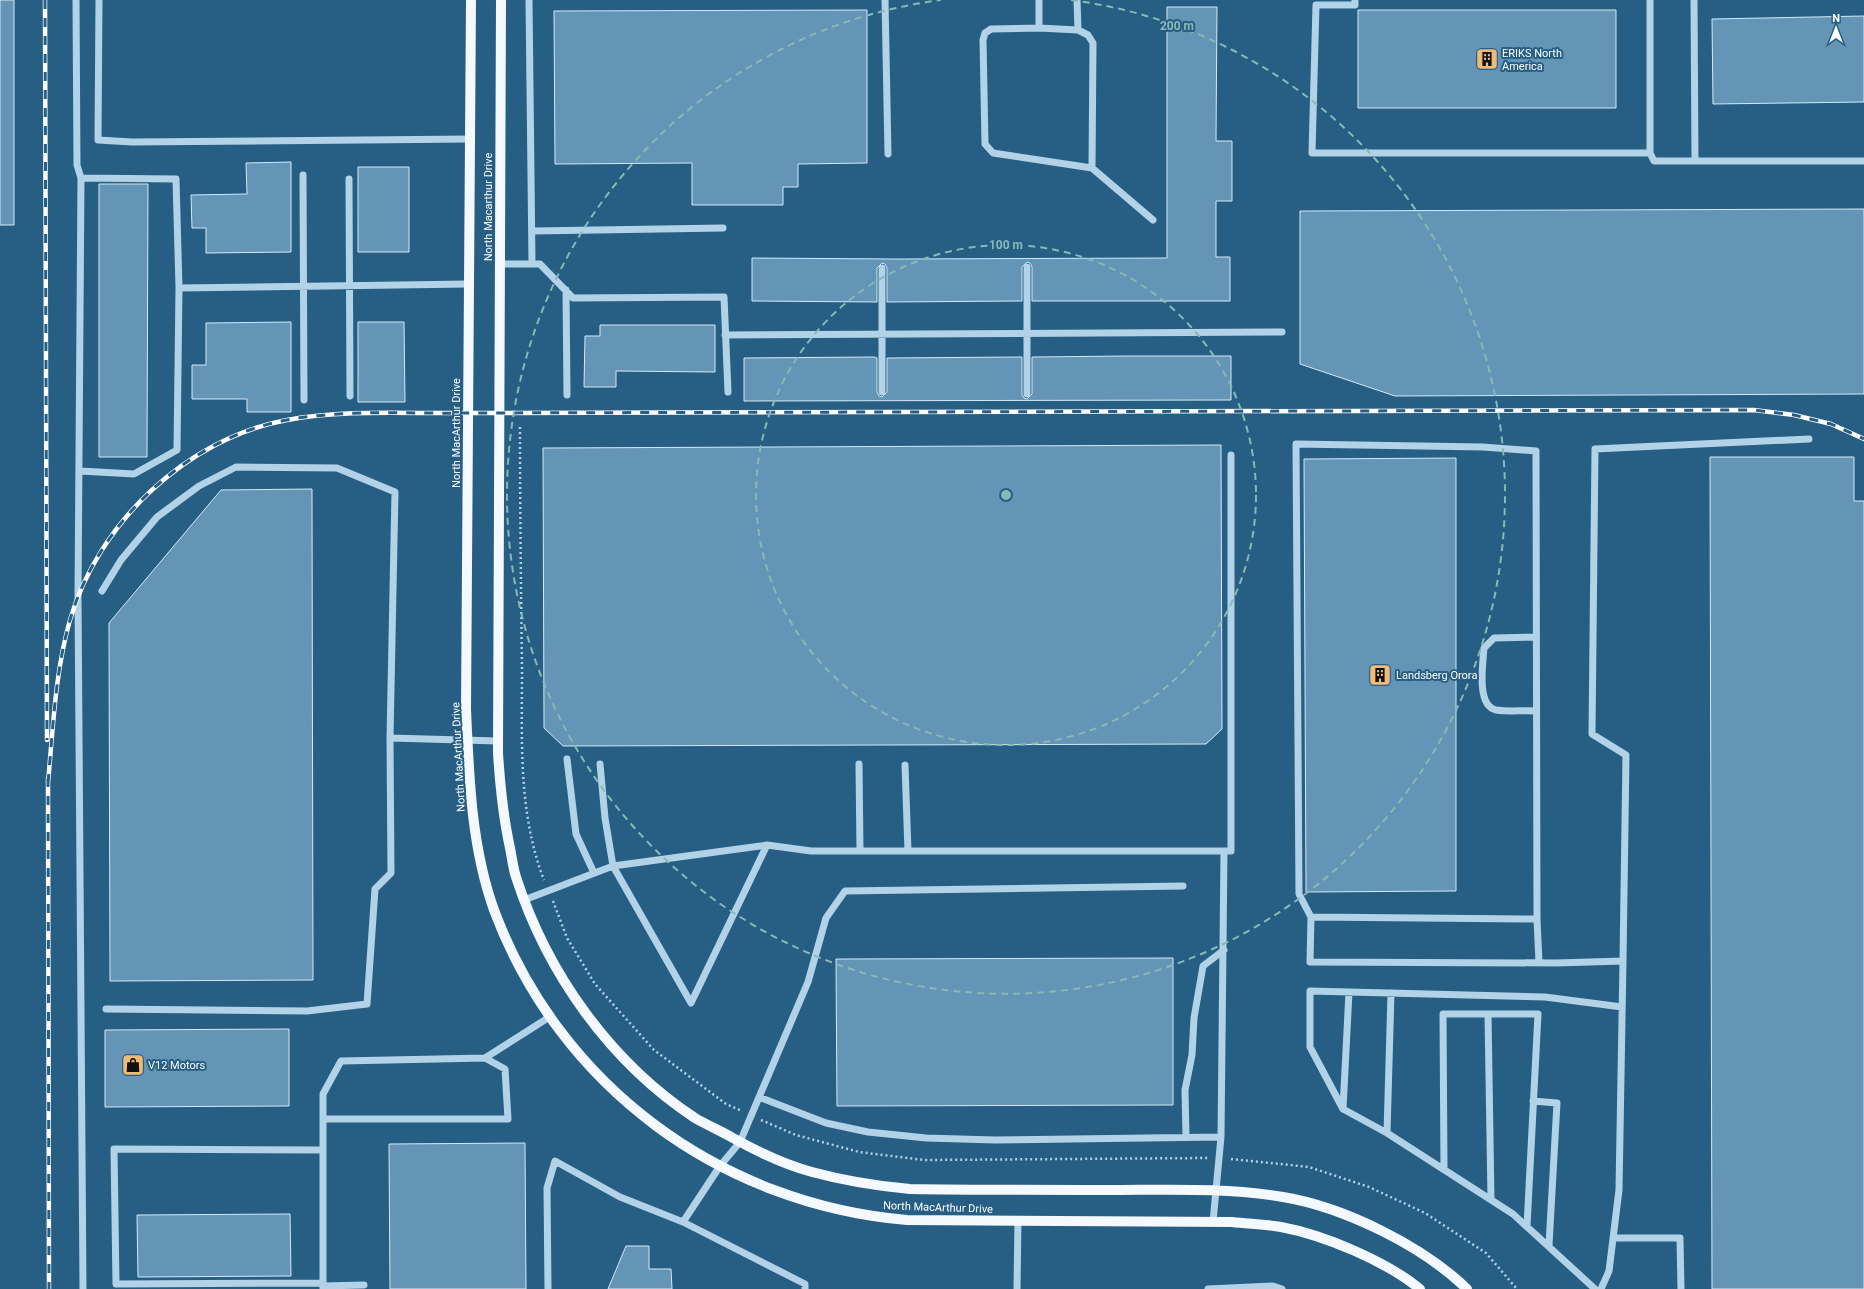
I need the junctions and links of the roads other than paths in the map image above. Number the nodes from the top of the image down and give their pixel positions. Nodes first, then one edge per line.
1 (76, 0) edge
2 (99, 0) edge
3 (471, 0) edge
4 (501, 0) edge
5 (529, 0) edge
6 (885, 0) edge
7 (1039, 0) edge
8 (1077, 0) edge
9 (1355, 0) edge
10 (1650, 0) edge
11 (1694, 0) edge
12 (1039, 28) junction
13 (1078, 30) junction
14 (470, 140) junction
15 (1650, 153) junction
16 (888, 154) dead end
17 (1695, 160) junction
18 (1864, 161) edge
19 (1092, 168) junction
20 (303, 175) dead end
21 (81, 178) junction
22 (349, 179) dead end
23 (1154, 220) dead end
24 (723, 228) dead end
25 (533, 231) junction
26 (500, 264) junction
27 (532, 264) junction
28 (1027, 267) dead end
29 (882, 268) dead end
30 (469, 272) joint
31 (469, 284) junction
32 (348, 285) junction
33 (304, 286) junction
34 (179, 288) junction
35 (566, 290) junction
36 (1282, 332) dead end
37 (1026, 333) junction
38 (883, 334) junction
39 (725, 335) junction
40 (728, 392) dead end
41 (882, 392) dead end
42 (1027, 394) dead end
43 (567, 395) dead end
44 (350, 396) dead end
45 (304, 400) dead end
46 (499, 413) joint
47 (1809, 439) dead end
48 (1231, 455) dead end
49 (80, 471) junction
50 (102, 591) dead end
51 (1536, 637) junction
52 (1536, 711) junction
53 (390, 738) junction
54 (468, 740) junction
55 (498, 741) junction
56 (567, 759) dead end
57 (600, 764) dead end
58 (859, 764) dead end
59 (905, 765) dead end
60 (767, 845) junction
61 (860, 851) junction
62 (908, 851) junction
63 (1224, 851) junction
64 (613, 866) junction
65 (594, 873) junction
66 (1183, 886) dead end
67 (524, 900) junction
68 (1311, 917) junction
69 (1537, 919) junction
70 (1224, 950) junction
71 (1623, 961) junction
72 (1539, 963) junction
73 (1348, 992) junction
74 (1391, 993) junction
75 (1622, 1007) junction
76 (106, 1009) dead end
77 (1488, 1014) junction
78 (551, 1016) junction
79 (485, 1058) junction
80 (759, 1097) junction
81 (1534, 1101) junction
82 (1343, 1109) junction
83 (323, 1118) junction
84 (1387, 1133) junction
85 (1186, 1137) junction
86 (1221, 1137) junction
87 (740, 1142) junction
88 (323, 1150) junction
89 (720, 1166) junction
90 (1444, 1169) junction
91 (1215, 1190) junction
92 (1491, 1199) junction
93 (1018, 1220) junction
94 (683, 1222) junction
95 (1213, 1222) junction
96 (1527, 1226) junction
97 (1613, 1238) junction
98 (1549, 1245) junction
99 (364, 1285) dead end
100 (323, 1286) edge
101 (83, 1289) edge
102 (548, 1289) edge
103 (805, 1289) edge
104 (1017, 1289) edge
105 (1208, 1289) edge
106 (1282, 1289) edge
107 (1420, 1289) edge
108 (1467, 1289) edge
109 (1595, 1289) edge
110 (1601, 1289) edge
111 (1681, 1289) edge

1 - 21 lane
2 - 14 lane
3 - 14 main road, North Macarthur Drive
4 - 26 main road, North Macarthur Drive
5 - 25 lane
6 - 16 lane
7 - 12 lane
8 - 13 lane
9 - 15 lane
10 - 15 lane
11 - 17 lane
12 - 13 lane
12 - 19 lane
13 - 19 lane
14 - 30 main road, North Macarthur Drive
15 - 17 lane
17 - 18 lane
19 - 23 lane
20 - 33 lane
21 - 34 lane
21 - 49 lane
22 - 32 lane
24 - 25 lane
25 - 27 lane
26 - 27 lane
26 - 46 main road, North Macarthur Drive
27 - 35 lane
28 - 37 lane
29 - 38 lane
30 - 31 main road, North MacArthur Drive
31 - 32 lane
31 - 54 main road, North MacArthur Drive
32 - 33 lane
32 - 44 lane
33 - 34 lane
33 - 45 lane
34 - 49 lane
35 - 39 lane
35 - 43 lane
36 - 37 lane
37 - 38 lane
37 - 42 lane
38 - 39 lane
38 - 41 lane
39 - 40 lane
46 - 55 main road, North MacArthur Drive
47 - 71 lane
48 - 63 lane
49 - 101 lane
50 - 53 lane
51 - 52 lane
51 - 52 lane
51 - 68 lane
52 - 69 lane
53 - 54 lane
53 - 76 lane
54 - 55 lane
54 - 78 main road, North MacArthur Drive
55 - 67 main road, North MacArthur Drive
56 - 65 lane
57 - 64 lane
58 - 61 lane
59 - 62 lane
60 - 61 lane
60 - 64 lane
60 - 64 lane
61 - 62 lane
62 - 63 lane
63 - 70 lane
64 - 65 lane
65 - 67 lane
66 - 80 lane
67 - 87 main road, North MacArthur Drive
68 - 69 lane
68 - 72 lane
69 - 72 lane
70 - 85 lane
70 - 86 lane
71 - 72 lane
71 - 75 lane
73 - 74 lane
73 - 82 lane
73 - 82 lane
74 - 75 lane
74 - 84 lane
75 - 97 lane
77 - 81 lane
77 - 90 lane
77 - 92 lane
78 - 79 lane
78 - 89 main road, North MacArthur Drive
79 - 83 lane
79 - 83 lane
80 - 85 lane
80 - 87 lane
81 - 96 lane
81 - 98 lane
82 - 84 lane
83 - 88 lane
84 - 90 lane
85 - 86 lane
86 - 91 lane
87 - 89 lane
87 - 91 main road, North MacArthur Drive
88 - 100 lane
88 - 100 lane
89 - 93 main road, North MacArthur Drive
89 - 94 lane
90 - 92 lane
91 - 95 lane
91 - 108 main road, North MacArthur Drive
92 - 96 lane
93 - 95 main road, North MacArthur Drive
93 - 104 lane
94 - 102 lane
94 - 103 lane
95 - 107 main road, North MacArthur Drive
96 - 98 lane
97 - 110 lane
97 - 111 lane
98 - 109 lane
99 - 100 lane
105 - 106 lane

